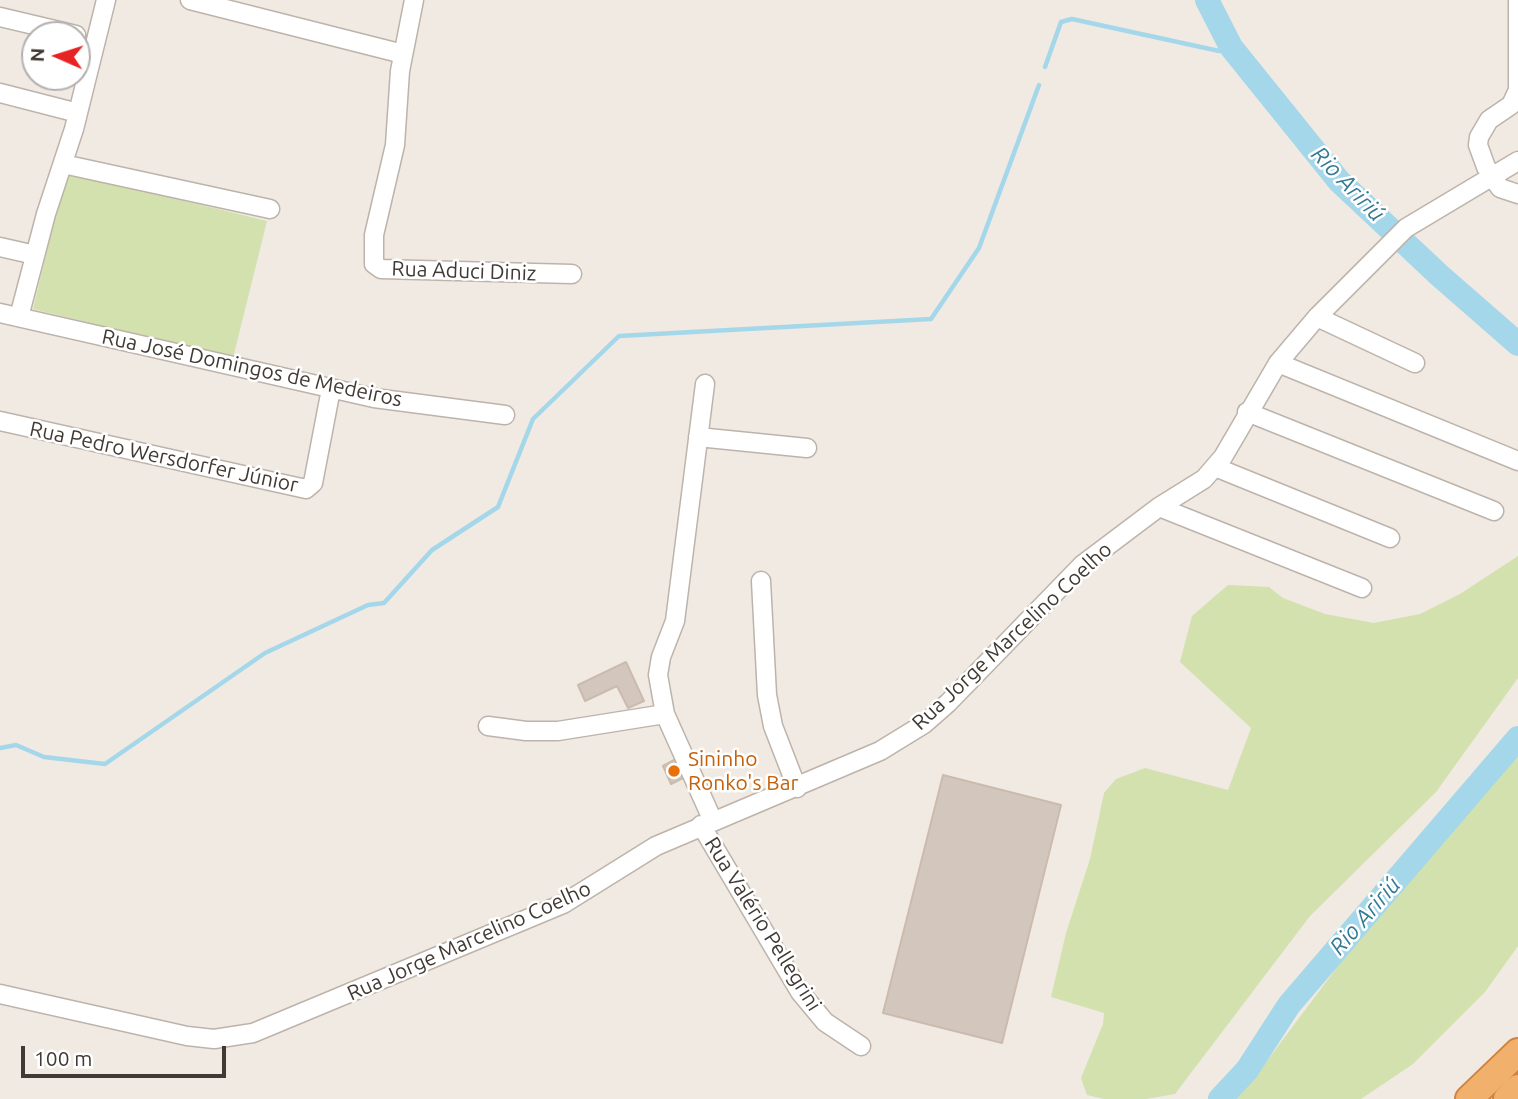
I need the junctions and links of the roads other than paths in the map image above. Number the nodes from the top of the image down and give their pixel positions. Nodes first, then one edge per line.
1 (106, 0) edge
2 (190, 0) edge
3 (414, 0) edge
4 (1518, 0) edge
5 (0, 17) edge
6 (21, 22) edge
7 (91, 39) edge
8 (96, 40) junction
9 (403, 54) junction
10 (0, 93) edge
11 (78, 113) junction
12 (1518, 161) edge
13 (63, 164) junction
14 (1492, 178) junction
15 (1518, 194) edge
16 (270, 209) dead end
17 (0, 247) edge
18 (35, 255) junction
19 (572, 274) dead end
20 (0, 313) edge
21 (19, 317) junction
22 (1317, 317) junction
23 (1278, 363) junction
24 (1415, 363) dead end
25 (705, 384) dead end
26 (331, 388) junction
27 (1247, 412) junction
28 (505, 415) dead end
29 (0, 421) edge
30 (698, 437) junction
31 (807, 448) dead end
32 (1518, 461) edge
33 (1215, 467) junction
34 (1159, 507) junction
35 (1494, 511) dead end
36 (1390, 538) dead end
37 (761, 582) dead end
38 (1362, 588) dead end
39 (665, 714) junction
40 (488, 726) dead end
41 (797, 788) junction
42 (707, 822) junction
43 (0, 994) edge
44 (861, 1046) dead end
45 (1518, 1052) edge
46 (1518, 1088) edge
47 (1469, 1099) edge
48 (1507, 1099) edge

1 - 8 street
2 - 9 street
3 - 9 street, Rua Aduci Diniz
4 - 14 street
5 - 6 street
7 - 8 street
8 - 11 street
9 - 19 street, Rua Aduci Diniz
10 - 11 street
11 - 13 street
12 - 14 street, Rua Jorge Marcelino Coelho
13 - 16 street
13 - 18 street
14 - 15 street
14 - 22 street, Rua Jorge Marcelino Coelho
17 - 18 street
18 - 21 street
20 - 21 street, Rua José Domingos de Medeiros
21 - 26 street, Rua José Domingos de Medeiros
22 - 23 street, Rua Jorge Marcelino Coelho
22 - 24 street
23 - 27 street, Rua Jorge Marcelino Coelho
23 - 32 street
25 - 30 street, Rua Valério Pellegrini
26 - 28 street, Rua José Domingos de Medeiros
26 - 29 street, Rua Pedro Wersdorfer Júnior
27 - 33 street, Rua Jorge Marcelino Coelho
27 - 35 street
30 - 31 street
30 - 39 street, Rua Valério Pellegrini
33 - 34 street, Rua Jorge Marcelino Coelho
33 - 36 street
34 - 38 street
34 - 41 street, Rua Jorge Marcelino Coelho
37 - 41 street
39 - 40 street
39 - 42 street, Rua Valério Pellegrini
41 - 42 street, Rua Jorge Marcelino Coelho
42 - 43 street, Rua Jorge Marcelino Coelho
42 - 44 street, Rua Valério Pellegrini
45 - 47 highway
46 - 48 highway

